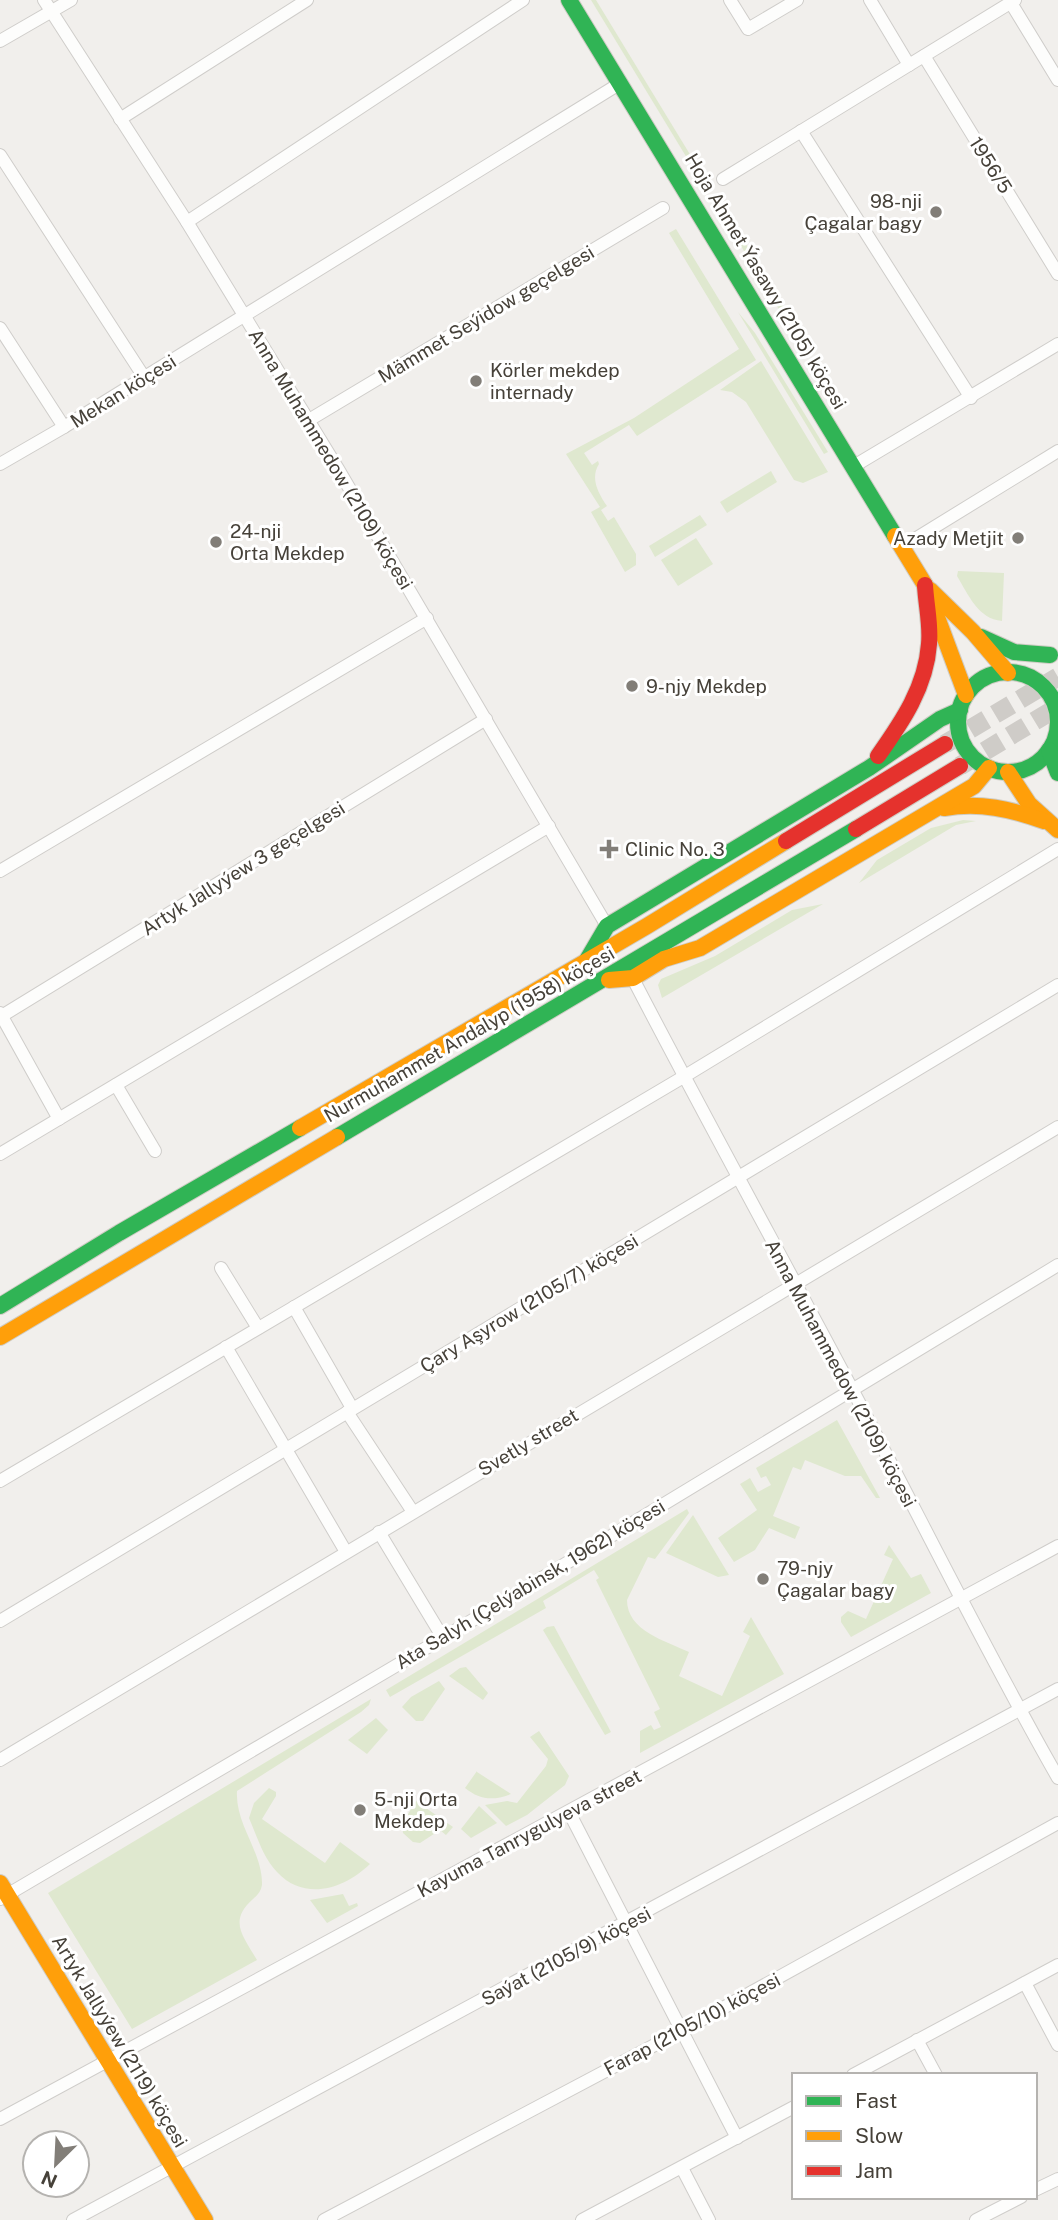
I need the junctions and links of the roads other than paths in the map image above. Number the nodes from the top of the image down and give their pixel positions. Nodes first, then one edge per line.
1 (44, 0) edge
2 (71, 0) edge
3 (307, 0) edge
4 (523, 0) edge
5 (569, 0) edge
6 (730, 0) edge
7 (797, 0) edge
8 (870, 0) edge
9 (1013, 1) edge
10 (52, 12) junction
11 (0, 41) edge
12 (924, 56) junction
13 (909, 65) junction
14 (1058, 80) edge
15 (619, 84) junction
16 (120, 120) junction
17 (801, 131) junction
18 (0, 155) edge
19 (723, 179) dead end
20 (663, 208) dead end
21 (187, 222) junction
22 (1058, 274) edge
23 (244, 315) junction
24 (0, 328) edge
25 (1058, 344) edge
26 (145, 377) junction
27 (971, 398) junction
28 (309, 420) junction
29 (64, 427) junction
30 (1058, 451) edge
31 (0, 464) edge
32 (854, 466) junction
33 (902, 547) junction
34 (925, 585) junction
35 (427, 618) junction
36 (973, 632) junction
37 (1054, 653) edge
38 (1013, 673) junction
39 (963, 702) junction
40 (486, 719) junction
41 (1054, 741) edge
42 (945, 744) tunnel mouth
43 (960, 766) tunnel mouth
44 (870, 768) junction
45 (989, 768) junction
46 (1008, 772) junction
47 (1058, 773) edge
48 (932, 810) junction
49 (549, 826) junction
50 (1051, 826) edge
51 (1058, 849) edge
52 (0, 871) edge
53 (660, 894) junction
54 (694, 896) junction
55 (607, 926) junction
56 (647, 926) junction
57 (586, 962) junction
58 (629, 972) junction
59 (1058, 985) edge
60 (1, 1015) edge
61 (685, 1076) junction
62 (116, 1085) junction
63 (59, 1119) junction
64 (1058, 1127) edge
65 (155, 1151) dead end
66 (0, 1154) edge
67 (737, 1178) junction
68 (1058, 1265) edge
69 (222, 1268) dead end
70 (794, 1283) junction
71 (0, 1306) edge
72 (294, 1307) junction
73 (258, 1328) junction
74 (0, 1337) edge
75 (226, 1347) junction
76 (852, 1389) junction
77 (350, 1410) junction
78 (285, 1450) junction
79 (0, 1481) edge
80 (413, 1511) junction
81 (379, 1532) junction
82 (1058, 1546) edge
83 (345, 1552) junction
84 (960, 1600) junction
85 (0, 1620) edge
86 (443, 1638) junction
87 (1058, 1689) edge
88 (1019, 1710) junction
89 (0, 1760) edge
90 (1058, 1778) edge
91 (569, 1812) junction
92 (1058, 1823) edge
93 (2, 1893) edge
94 (628, 1923) junction
95 (1058, 1965) edge
96 (1025, 1983) junction
97 (683, 2030) junction
98 (917, 2040) junction
99 (1058, 2045) edge
100 (107, 2061) junction
101 (857, 2073) edge
102 (935, 2073) edge
103 (792, 2108) edge
104 (0, 2119) edge
105 (737, 2138) junction
106 (173, 2166) junction
107 (682, 2168) junction
108 (1058, 2179) edge
109 (1037, 2189) edge
110 (1003, 2201) edge
111 (73, 2220) edge
112 (205, 2220) edge
113 (324, 2220) edge
114 (582, 2220) edge
115 (709, 2220) edge
116 (976, 2220) edge

1 - 10 street, Anna Muhammedow (2109) köçesi
2 - 10 street
3 - 16 street
4 - 21 street
5 - 15 main road, Hoja Ahmet Ýasawy (2105) köçesi
6 - 7 street
8 - 13 street
9 - 12 street
9 - 14 street
10 - 11 street
10 - 16 street, Anna Muhammedow (2109) köçesi
12 - 13 street
12 - 22 street, 1956/5
13 - 17 street
15 - 23 street, Mekan köçesi
15 - 32 main road, Hoja Ahmet Ýasawy (2105) köçesi
16 - 21 street, Anna Muhammedow (2109) köçesi
17 - 19 street
17 - 27 street
18 - 26 street
20 - 28 street, Mämmet Seýidow geçelgesi
21 - 23 street, Anna Muhammedow (2109) köçesi
23 - 26 street, Mekan köçesi
23 - 28 street, Anna Muhammedow (2109) köçesi
24 - 29 street
25 - 27 street
26 - 29 street, Mekan köçesi
27 - 32 street
28 - 35 street, Anna Muhammedow (2109) köçesi
29 - 31 street, Mekan köçesi
30 - 33 street
32 - 33 main road, Hoja Ahmet Ýasawy (2105) köçesi
33 - 34 main road, Hoja Ahmet Ýasawy (2105) köçesi
34 - 36 main road, Hoja Ahmet Ýasawy (2105) köçesi
34 - 39 main road, Hoja Ahmet Ýasawy (2105) köçesi
34 - 44 main road
35 - 40 street, Anna Muhammedow (2109) köçesi
35 - 52 street
36 - 37 main road
36 - 38 main road, Hoja Ahmet Ýasawy (2105) köçesi
37 - 38 main road
38 - 39 main road
38 - 41 main road
39 - 44 main road
39 - 45 main road
40 - 49 street, Anna Muhammedow (2109) köçesi
40 - 60 street, Artyk Jallyýew 3 geçelgesi
41 - 46 main road
41 - 47 main road
42 - 54 main road, Nurmuhammet Andalyp (1958) köçesi
43 - 58 main road, Nurmuhammet Andalyp (1958) köçesi
44 - 53 main road
45 - 46 main road
45 - 48 main road
46 - 50 main road
48 - 50 main road
48 - 58 main road
49 - 55 street, Anna Muhammedow (2109) köçesi
49 - 62 street
51 - 61 street
53 - 54 main road
53 - 55 main road
53 - 56 main road
54 - 56 main road, Nurmuhammet Andalyp (1958) köçesi
55 - 57 main road
56 - 57 main road, Nurmuhammet Andalyp (1958) köçesi
57 - 71 main road, Nurmuhammet Andalyp (1958) köçesi
58 - 61 street, Anna Muhammedow (2109) köçesi
58 - 74 main road, Nurmuhammet Andalyp (1958) köçesi
59 - 67 street, Çary Aşyrow (2105/7) köçesi
60 - 63 street
61 - 67 street, Anna Muhammedow (2109) köçesi
61 - 72 street
62 - 63 street
62 - 65 street
63 - 66 street
64 - 70 street, Svetly street
67 - 70 street, Anna Muhammedow (2109) köçesi
67 - 77 street, Çary Aşyrow (2105/7) köçesi
68 - 76 street, Ata Salyh (Çelýabinsk, 1962) köçesi
69 - 73 street
70 - 76 street, Anna Muhammedow (2109) köçesi
70 - 80 street, Svetly street
72 - 73 street
72 - 77 street
73 - 75 street
75 - 78 street
75 - 79 street
76 - 84 street, Anna Muhammedow (2109) köçesi
76 - 86 street, Ata Salyh (Çelýabinsk, 1962) köçesi
77 - 78 street, Çary Aşyrow (2105/7) köçesi
77 - 80 street
78 - 83 street
78 - 85 street, Çary Aşyrow (2105/7) köçesi
80 - 81 street, Svetly street
81 - 83 street, Svetly street
81 - 86 street
82 - 84 street, Kayuma Tanrygulyeva street
83 - 89 street, Svetly street
84 - 88 street, Anna Muhammedow (2109) köçesi
84 - 91 street, Kayuma Tanrygulyeva street
86 - 93 street, Ata Salyh (Çelýabinsk, 1962) köçesi
87 - 88 street, Saýat (2105/9) köçesi
88 - 90 street, Anna Muhammedow (2109) köçesi
88 - 94 street, Saýat (2105/9) köçesi
91 - 94 street
91 - 100 street, Kayuma Tanrygulyeva street
92 - 97 street, Farap (2105/10) köçesi
93 - 100 main road, Artyk Jallyýew (2119) köçesi
94 - 97 street
94 - 106 street, Saýat (2105/9) köçesi
95 - 96 street
96 - 98 street
96 - 99 street
97 - 105 street
97 - 113 street, Farap (2105/10) köçesi
98 - 101 street
98 - 102 street
100 - 104 street, Kayuma Tanrygulyeva street
100 - 106 main road, Artyk Jallyýew (2119) köçesi
103 - 105 street
105 - 107 street
106 - 111 street, Saýat (2105/9) köçesi
106 - 112 main road, Artyk Jallyýew (2119) köçesi
107 - 114 street
107 - 115 street
108 - 109 street
110 - 116 street

